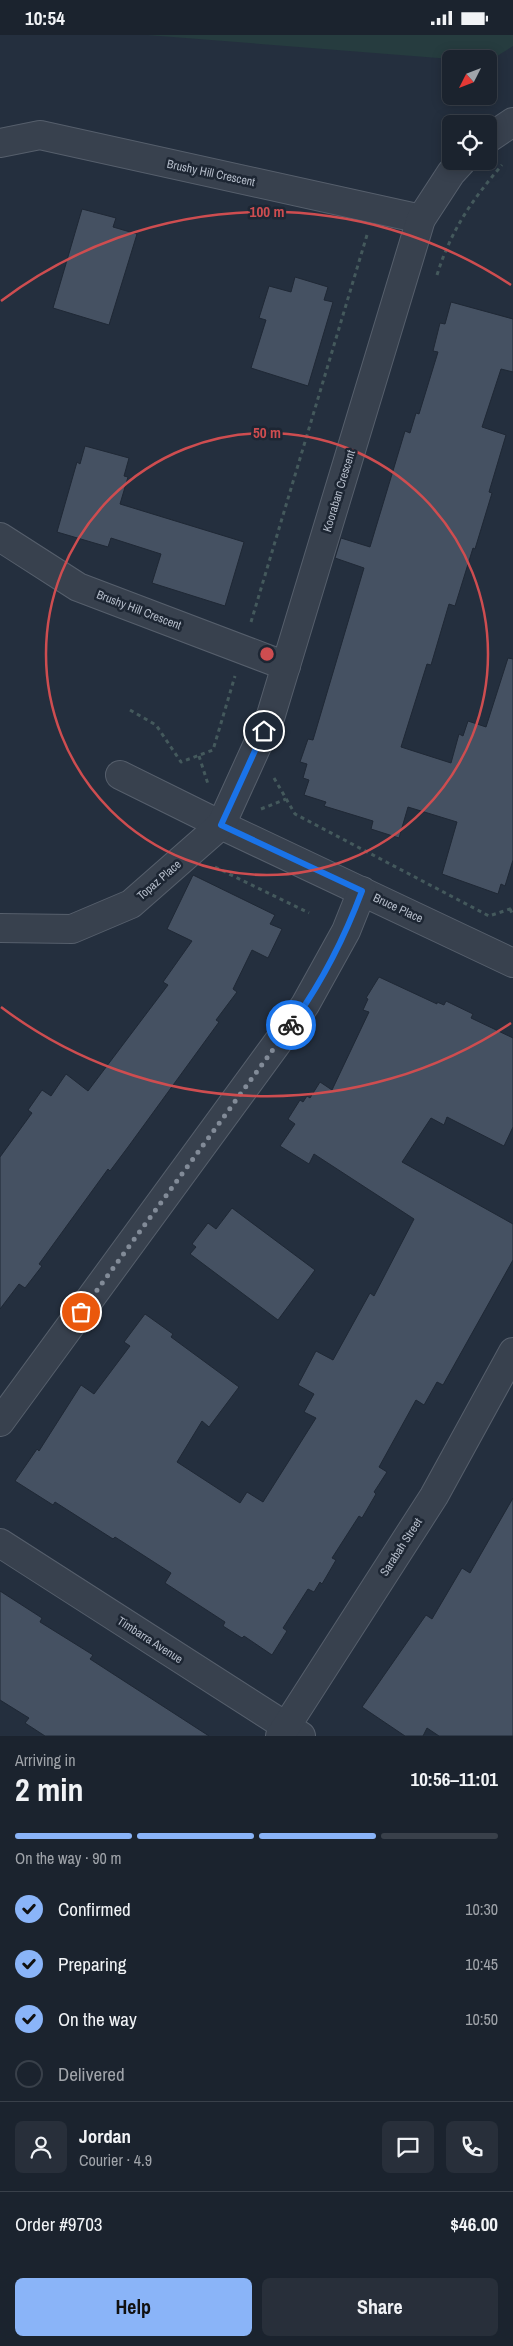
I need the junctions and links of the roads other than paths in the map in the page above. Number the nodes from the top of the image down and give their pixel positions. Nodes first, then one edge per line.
1 (513, 122) edge
2 (497, 133) edge
3 (0, 143) edge
4 (454, 170) edge
5 (421, 219) junction
6 (0, 537) edge
7 (286, 666) junction
8 (120, 775) dead end
9 (221, 825) junction
10 (362, 891) junction
11 (0, 929) edge
12 (513, 963) edge
13 (513, 1352) edge
14 (0, 1422) edge
15 (0, 1543) edge
16 (289, 1733) edge

1 - 2 street
3 - 5 street, Brushy Hill Crescent
4 - 5 street, Kooraban Crescent
5 - 7 street, Kooraban Crescent
6 - 7 street, Brushy Hill Crescent
7 - 9 street, Kooraban Crescent
8 - 9 street, Bruce Place
9 - 10 street, Bruce Place
9 - 11 street, Topaz Place
10 - 12 street, Bruce Place
10 - 14 street
13 - 16 street, Sarabah Street
15 - 16 street, Timbarra Avenue

